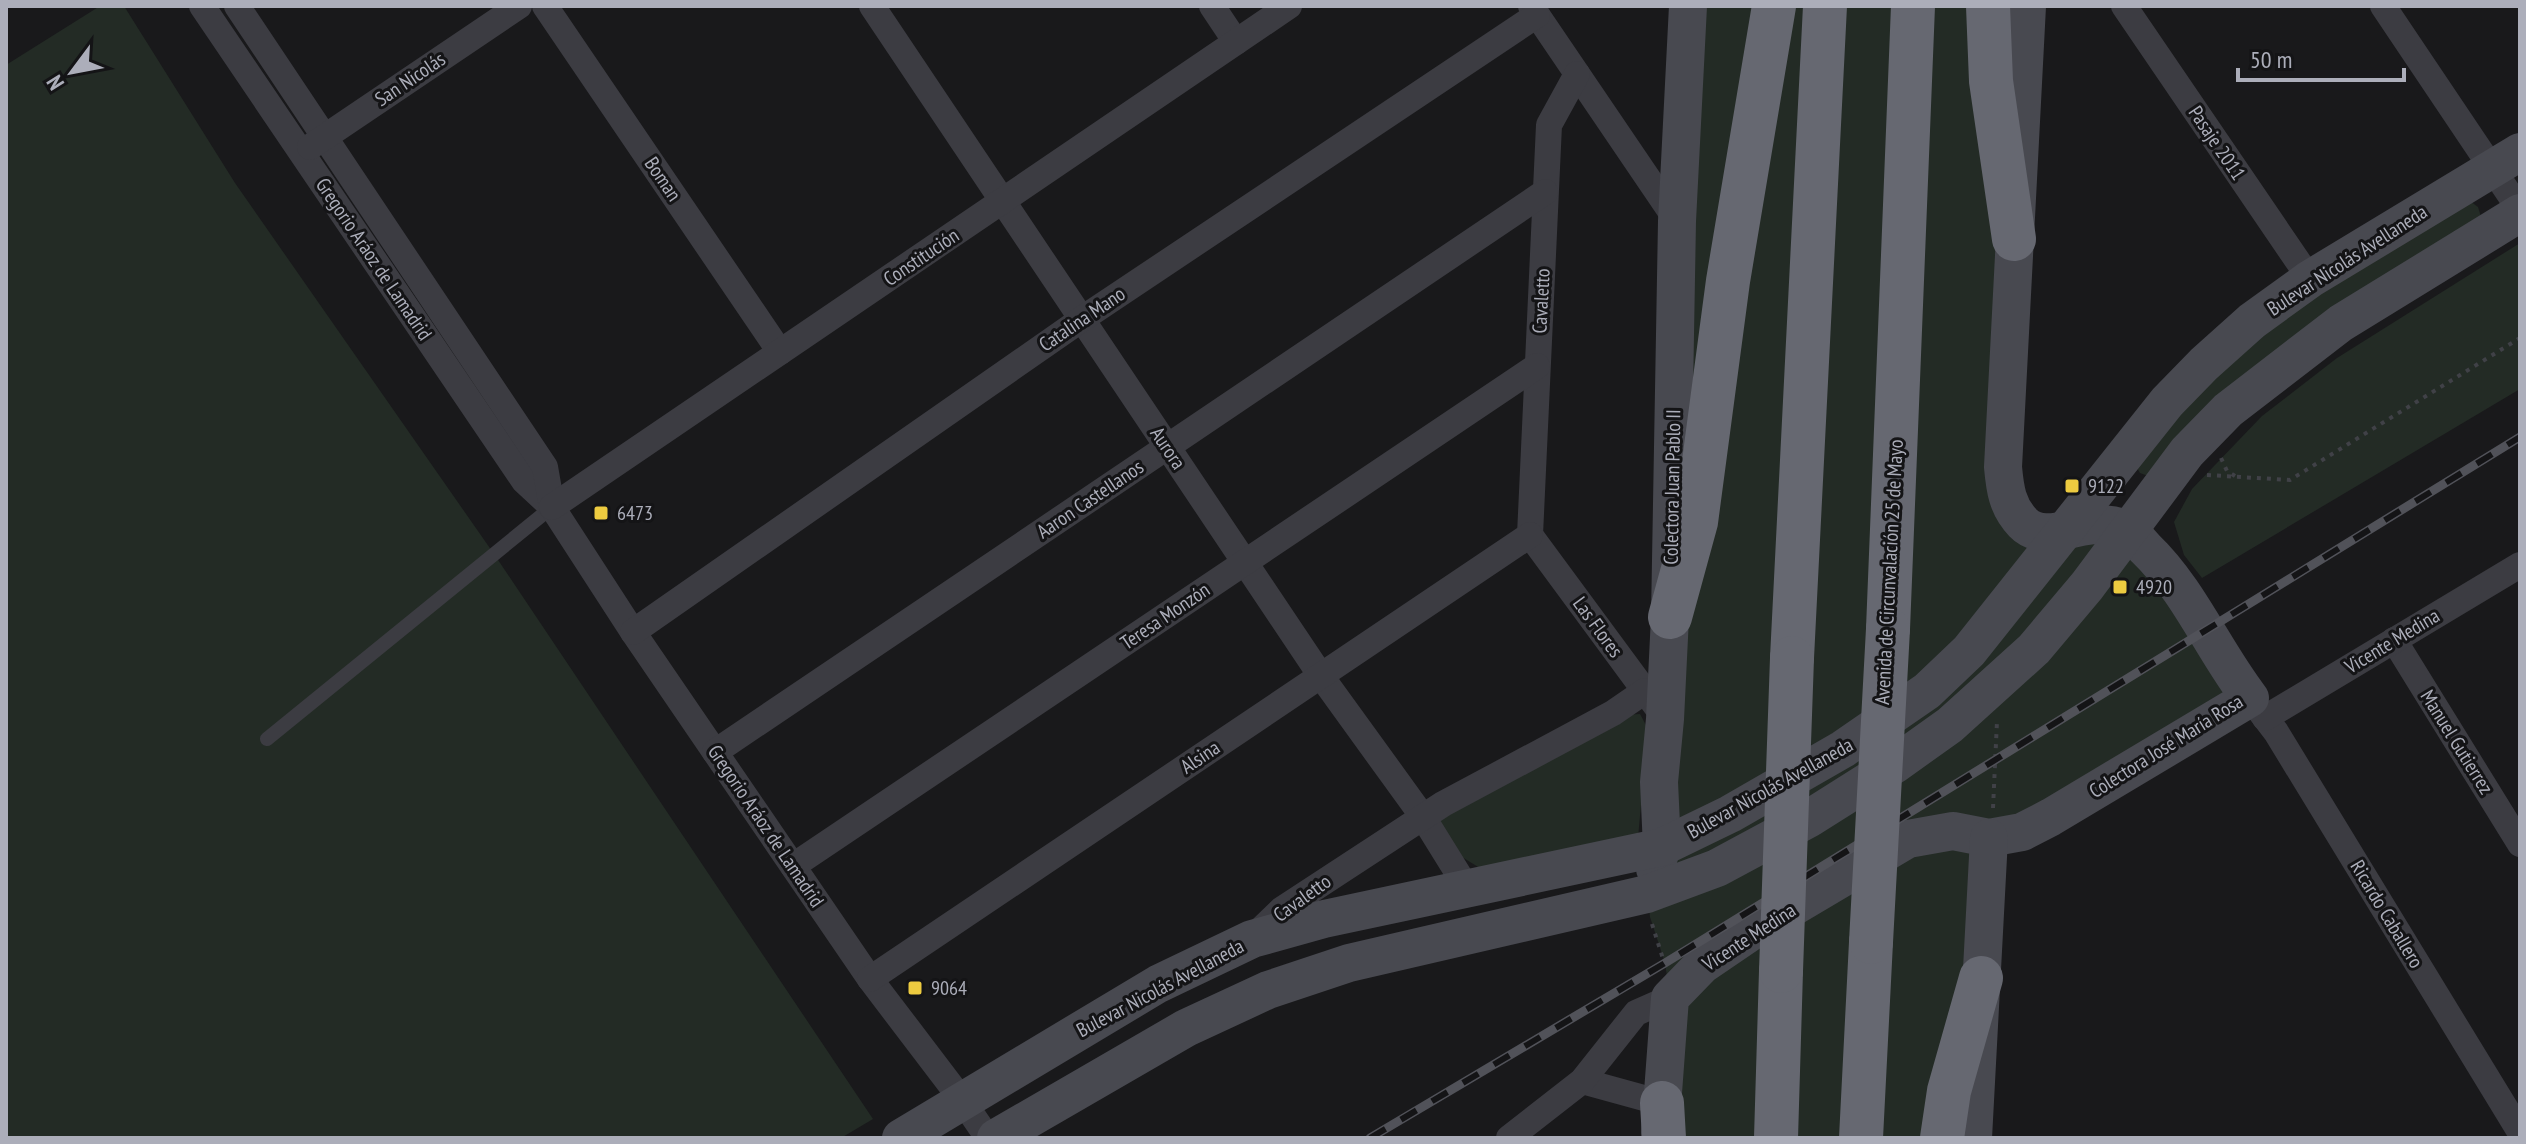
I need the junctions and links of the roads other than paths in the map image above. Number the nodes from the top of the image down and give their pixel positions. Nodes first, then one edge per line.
1 (202, 6) edge
2 (237, 6) edge
3 (519, 6) edge
4 (545, 6) edge
5 (872, 6) edge
6 (1212, 6) edge
7 (1289, 6) edge
8 (1688, 6) edge
9 (1774, 6) edge
10 (1825, 6) edge
11 (1913, 6) edge
12 (1988, 6) edge
13 (2027, 6) edge
14 (2124, 6) edge
15 (2383, 6) edge
16 (1534, 11) edge
17 (1236, 42) junction
18 (1577, 74) junction
19 (324, 137) junction
20 (302, 153) junction
21 (2506, 161) edge
22 (1545, 192) junction
23 (1003, 201) junction
24 (2520, 211) edge
25 (1677, 221) junction
26 (2014, 239) junction
27 (2310, 279) junction
28 (1082, 319) junction
29 (780, 352) junction
30 (1537, 366) junction
31 (1168, 447) junction
32 (552, 507) junction
33 (2066, 529) junction
34 (2128, 531) junction
35 (1530, 535) junction
36 (1245, 562) junction
37 (2520, 565) edge
38 (1670, 617) junction
39 (633, 632) junction
40 (2394, 640) junction
41 (1321, 676) junction
42 (1655, 705) junction
43 (2258, 708) junction
44 (267, 739) dead end
45 (715, 752) junction
46 (1423, 817) junction
47 (1989, 838) junction
48 (2520, 844) edge
49 (1662, 847) junction
50 (793, 866) junction
51 (1467, 888) junction
52 (1647, 894) junction
53 (1252, 939) junction
54 (1981, 978) junction
55 (870, 979) junction
56 (1667, 980) junction
57 (1582, 1081) junction
58 (962, 1100) junction
59 (1662, 1126) edge
60 (2520, 1132) edge
61 (901, 1138) edge
62 (988, 1138) edge
63 (996, 1138) edge
64 (1509, 1138) edge
65 (1776, 1138) edge
66 (1861, 1138) edge
67 (1942, 1138) edge
68 (1973, 1138) edge

1 - 20 street, Gregorio Aráoz de Lamadrid
2 - 19 street, Gregorio Aráoz de Lamadrid
3 - 19 street, San Nicolás
4 - 29 street, Boman
5 - 23 street, Aurora
6 - 17 street
7 - 17 street, Constitución
8 - 25 main road, Colectora Juan Pablo II
9 - 38 highway
10 - 65 highway, bridge
11 - 66 highway, Avenida de Circunvalación 25 de Mayo, bridge
12 - 26 highway
13 - 26 main road
14 - 27 street, Pasaje 2011
15 - 21 street
16 - 18 street
16 - 28 street, Catalina Mano
17 - 23 street, Constitución
18 - 22 street, Cavaletto
18 - 25 street
19 - 20 street, San Nicolás
19 - 32 street, Gregorio Aráoz de Lamadrid
20 - 32 street, Gregorio Aráoz de Lamadrid
21 - 24 street
21 - 27 main road, Bulevar Nicolás Avellaneda
22 - 30 street, Cavaletto
22 - 31 street, Aaron Castellanos
23 - 28 street, Aurora
23 - 29 street, Constitución
24 - 34 main road, Bulevar Nicolás Avellaneda
25 - 38 main road, Colectora Juan Pablo II
26 - 33 main road
27 - 33 main road, Bulevar Nicolás Avellaneda
28 - 31 street, Aurora
28 - 39 street, Catalina Mano
29 - 32 street, Constitución
30 - 35 street, Cavaletto
30 - 36 street, Teresa Monzón
31 - 36 street, Aurora
31 - 45 street, Aaron Castellanos
32 - 39 street, Gregorio Aráoz de Lamadrid
32 - 44 lane
33 - 34 main road
33 - 49 main road, Bulevar Nicolás Avellaneda
34 - 43 main road, Colectora José María Rosa
34 - 52 main road, Bulevar Nicolás Avellaneda
35 - 41 street, Alsina
35 - 42 street, Las Flores
36 - 41 street, Aurora
36 - 50 street, Teresa Monzón
37 - 40 street, Vicente Medina
38 - 42 main road, Colectora Juan Pablo II
39 - 45 street, Gregorio Aráoz de Lamadrid
40 - 43 street, Vicente Medina
40 - 48 street, Manuel Gutierrez
41 - 46 street, Aurora
41 - 55 street, Alsina
42 - 46 street, Cavaletto
42 - 49 main road, Colectora Juan Pablo II
43 - 47 main road, Colectora José María Rosa
43 - 60 street, Ricardo Caballero
45 - 50 street, Gregorio Aráoz de Lamadrid
46 - 51 street, Aurora
46 - 53 street, Cavaletto
47 - 54 main road
47 - 56 main road, Vicente Medina
49 - 51 main road, Bulevar Nicolás Avellaneda
49 - 52 main road, Colectora Juan Pablo II
50 - 55 street, Gregorio Aráoz de Lamadrid
51 - 53 main road, Bulevar Nicolás Avellaneda
52 - 63 main road, Bulevar Nicolás Avellaneda
53 - 58 main road, Bulevar Nicolás Avellaneda
54 - 67 highway
54 - 68 main road
55 - 58 street, Gregorio Aráoz de Lamadrid
56 - 57 street, Vicente Medina
56 - 59 main road
57 - 59 street
57 - 64 street, Vicente Medina
58 - 61 main road, Bulevar Nicolás Avellaneda
58 - 62 street, Gregorio Aráoz de Lamadrid

